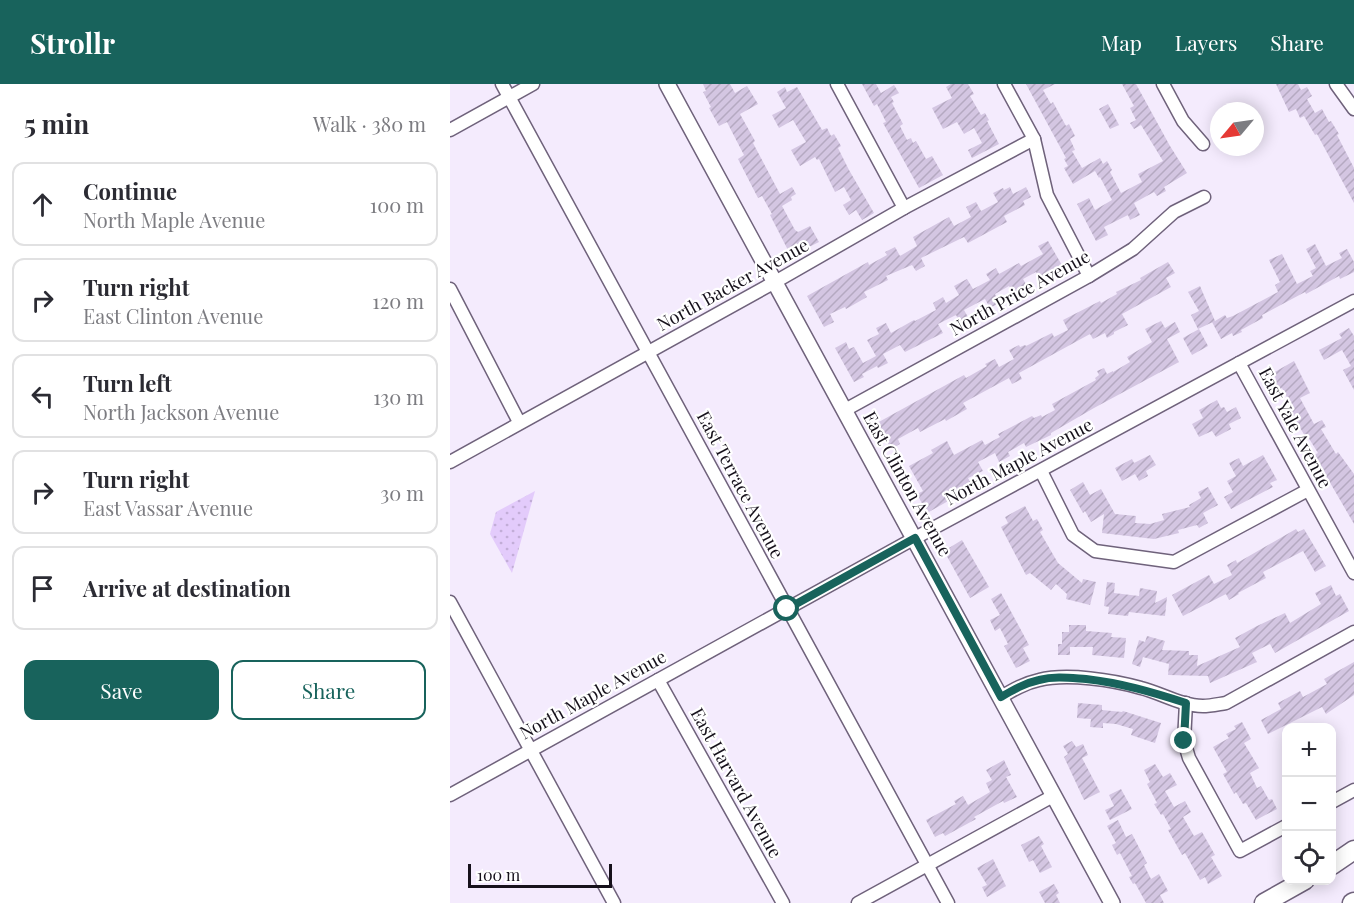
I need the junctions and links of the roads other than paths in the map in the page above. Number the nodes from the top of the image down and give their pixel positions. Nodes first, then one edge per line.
1 (502, 84) edge
2 (533, 84) edge
3 (667, 84) edge
4 (837, 84) edge
5 (1004, 84) edge
6 (1163, 84) edge
7 (1336, 84) edge
8 (509, 97) junction
9 (1354, 109) edge
10 (450, 130) edge
11 (1034, 139) junction
12 (1203, 144) dead end
13 (1204, 197) dead end
14 (904, 208) junction
15 (1089, 276) junction
16 (775, 282) junction
17 (450, 289) edge
18 (1354, 301) edge
19 (648, 353) junction
20 (1239, 363) junction
21 (845, 410) junction
22 (519, 422) junction
23 (450, 462) edge
24 (1041, 471) junction
25 (1308, 490) junction
26 (915, 538) junction
27 (1354, 573) edge
28 (450, 602) edge
29 (787, 609) junction
30 (1354, 632) edge
31 (658, 680) junction
32 (1001, 697) junction
33 (1186, 703) junction
34 (531, 750) junction
35 (1354, 790) edge
36 (450, 795) edge
37 (1053, 796) junction
38 (1336, 800) edge
39 (1282, 829) edge
40 (1354, 852) edge
41 (1336, 863) edge
42 (927, 865) junction
43 (1296, 885) edge
44 (614, 903) edge
45 (783, 903) edge
46 (858, 903) edge
47 (948, 903) edge
48 (1112, 903) edge
49 (1264, 903) edge

1 - 8 street, East Terrace Avenue
2 - 8 street
3 - 16 main road, East Clinton Avenue
4 - 14 street
5 - 11 street
6 - 12 street
7 - 9 street
8 - 10 street
8 - 19 street, East Terrace Avenue
11 - 14 street, North Backer Avenue
11 - 15 street
13 - 15 street, North Price Avenue
14 - 16 street, North Backer Avenue
15 - 21 street, North Price Avenue
16 - 19 street, North Backer Avenue
16 - 21 main road, East Clinton Avenue
17 - 22 street
18 - 20 street, North Maple Avenue
19 - 22 street, North Backer Avenue
19 - 29 street, East Terrace Avenue
20 - 24 street, North Maple Avenue
20 - 25 street, East Yale Avenue
21 - 26 main road, East Clinton Avenue
22 - 23 street, North Backer Avenue
24 - 25 street
24 - 26 street, North Maple Avenue
25 - 27 street, East Yale Avenue
26 - 29 street, North Maple Avenue
26 - 32 main road, East Clinton Avenue
28 - 34 street
29 - 31 street, North Maple Avenue
29 - 42 street, East Terrace Avenue
30 - 33 street
31 - 34 street, North Maple Avenue
31 - 45 street, East Harvard Avenue
32 - 33 street
32 - 37 main road, East Clinton Avenue
33 - 39 street
34 - 36 street, North Maple Avenue
34 - 44 street
35 - 38 street
37 - 42 street
37 - 48 main road, East Clinton Avenue
40 - 41 highway
42 - 46 street
42 - 47 street, East Terrace Avenue
43 - 49 highway

